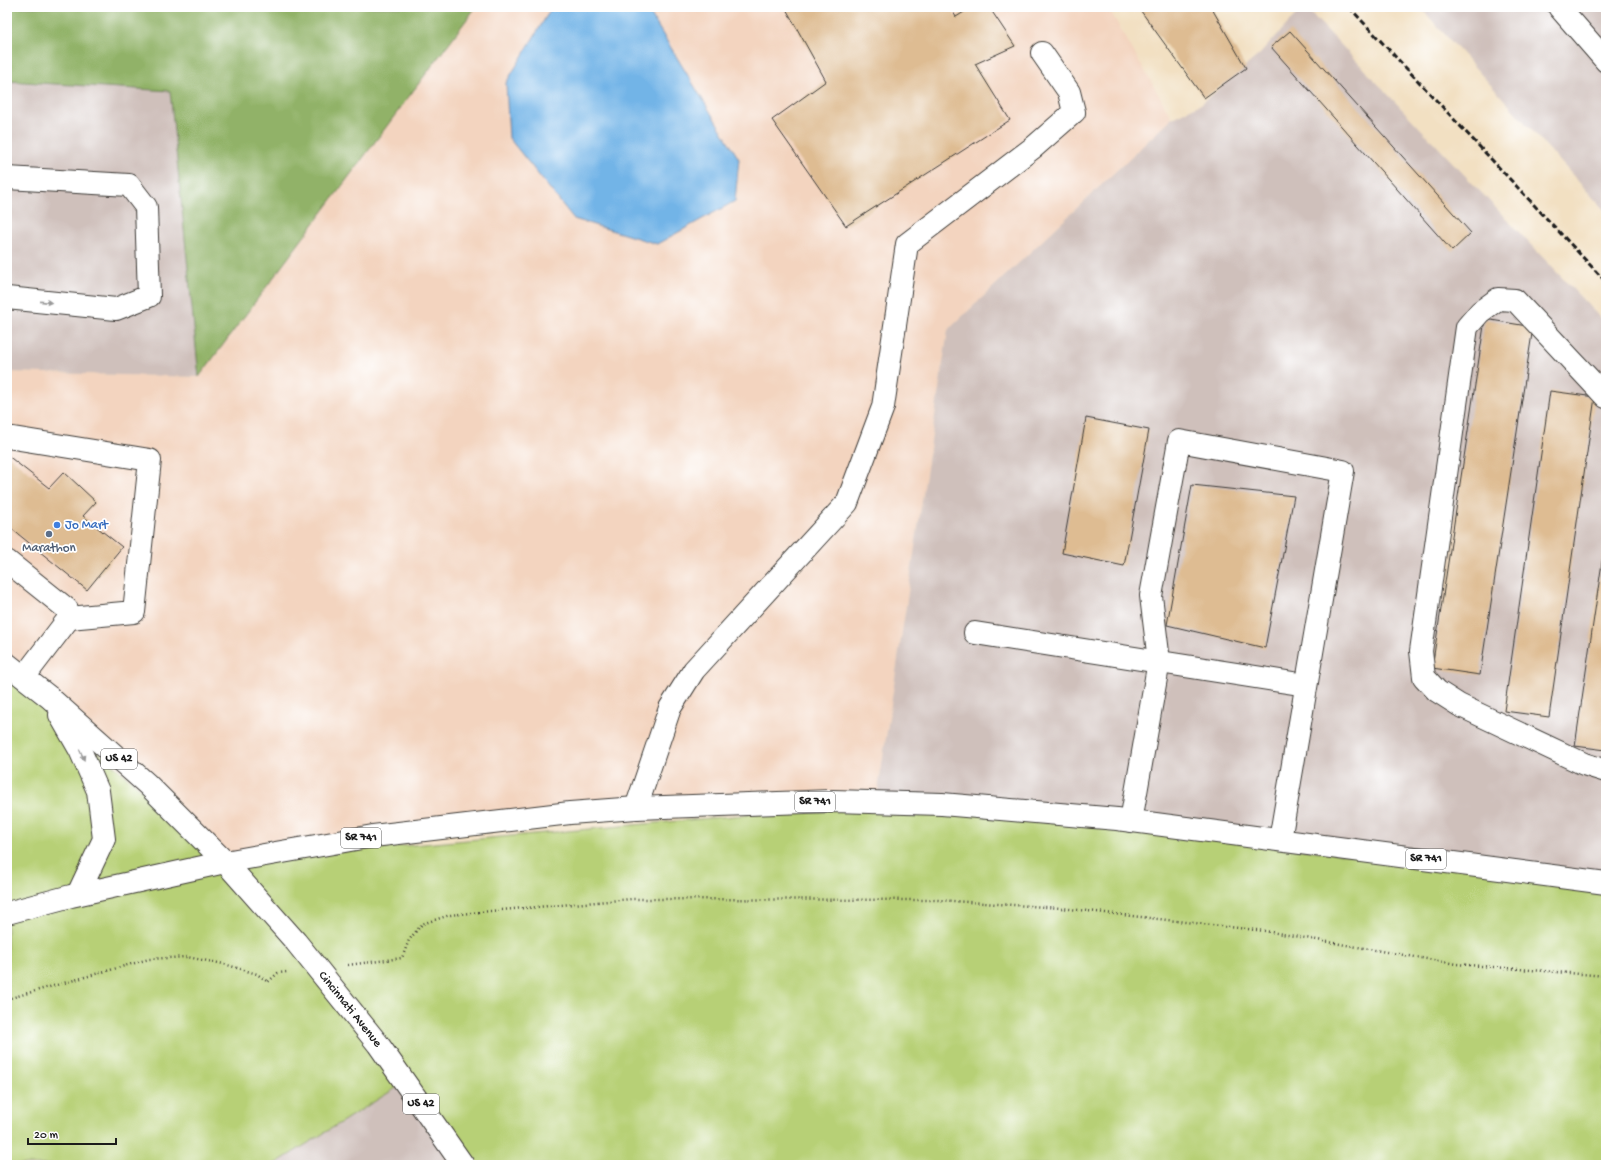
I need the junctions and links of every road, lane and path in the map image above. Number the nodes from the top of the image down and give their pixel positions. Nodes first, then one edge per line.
1 (1559, 7) edge
2 (1042, 53) dead end
3 (1606, 61) edge
4 (7, 178) edge
5 (7, 298) edge
6 (1606, 397) edge
7 (7, 437) edge
8 (7, 561) edge
9 (69, 618) junction
10 (975, 633) dead end
11 (1159, 661) junction
12 (7, 664) edge
13 (24, 677) junction
14 (1306, 685) junction
15 (49, 697) junction
16 (1606, 771) edge
17 (636, 808) junction
18 (1131, 821) junction
19 (1280, 840) junction
20 (225, 862) junction
21 (1606, 883) edge
22 (78, 894) junction
23 (7, 913) edge
24 (317, 968) junction
25 (1606, 976) edge
26 (7, 999) edge
27 (463, 1165) edge

1 - 3 main road
2 - 17 main road
5 -> 4 main road
6 - 16 main road
7 - 9 main road
8 - 9 main road
9 - 13 main road
10 - 11 main road
11 - 14 main road
11 - 14 main road
11 - 18 main road
12 - 13 main road, US 42
13 - 15 main road, US 42
14 - 19 main road
15 - 20 main road, US 42
15 -> 22 main road
17 - 18 main road, SR 741
17 - 20 main road, SR 741
18 - 19 main road, SR 741
19 - 21 main road, SR 741
20 - 22 main road, SR 741
20 - 24 main road, Cincinnati Avenue / US 42
22 - 23 main road, SR 741
24 - 25 path
24 - 26 path
24 - 27 main road, Cincinnati Avenue / US 42

